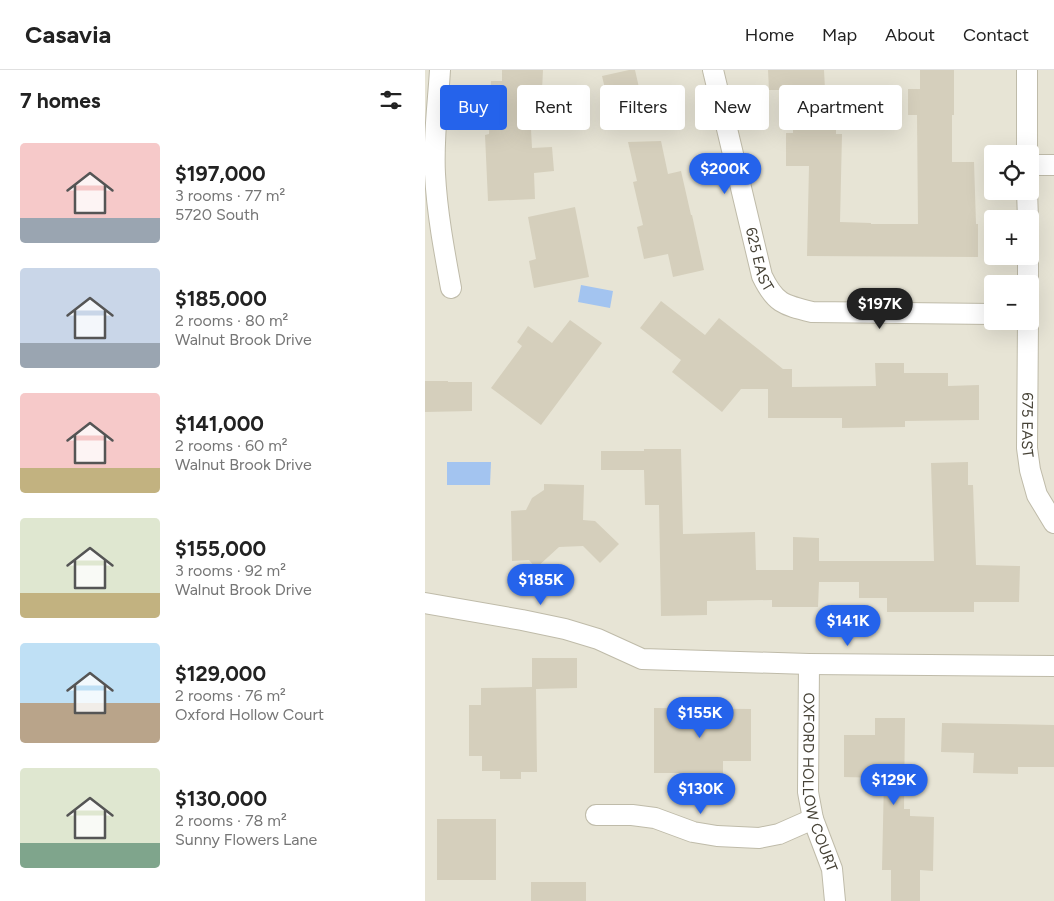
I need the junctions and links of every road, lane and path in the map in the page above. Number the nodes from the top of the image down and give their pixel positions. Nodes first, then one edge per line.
1 (440, 70) edge
2 (713, 70) edge
3 (1027, 70) edge
4 (1027, 145) edge
5 (1039, 165) edge
6 (1054, 165) edge
7 (451, 288) dead end
8 (984, 314) edge
9 (1028, 330) edge
10 (1054, 523) edge
11 (425, 603) edge
12 (809, 664) junction
13 (1054, 666) edge
14 (596, 815) dead end
15 (813, 819) junction
16 (835, 901) edge

1 - 7 street
2 - 8 street, 625 EAST
3 - 4 street
5 - 6 street
9 - 10 street, 675 EAST
11 - 12 street
12 - 13 street
12 - 15 street, OXFORD HOLLOW COURT
14 - 15 street
15 - 16 street, OXFORD HOLLOW COURT

